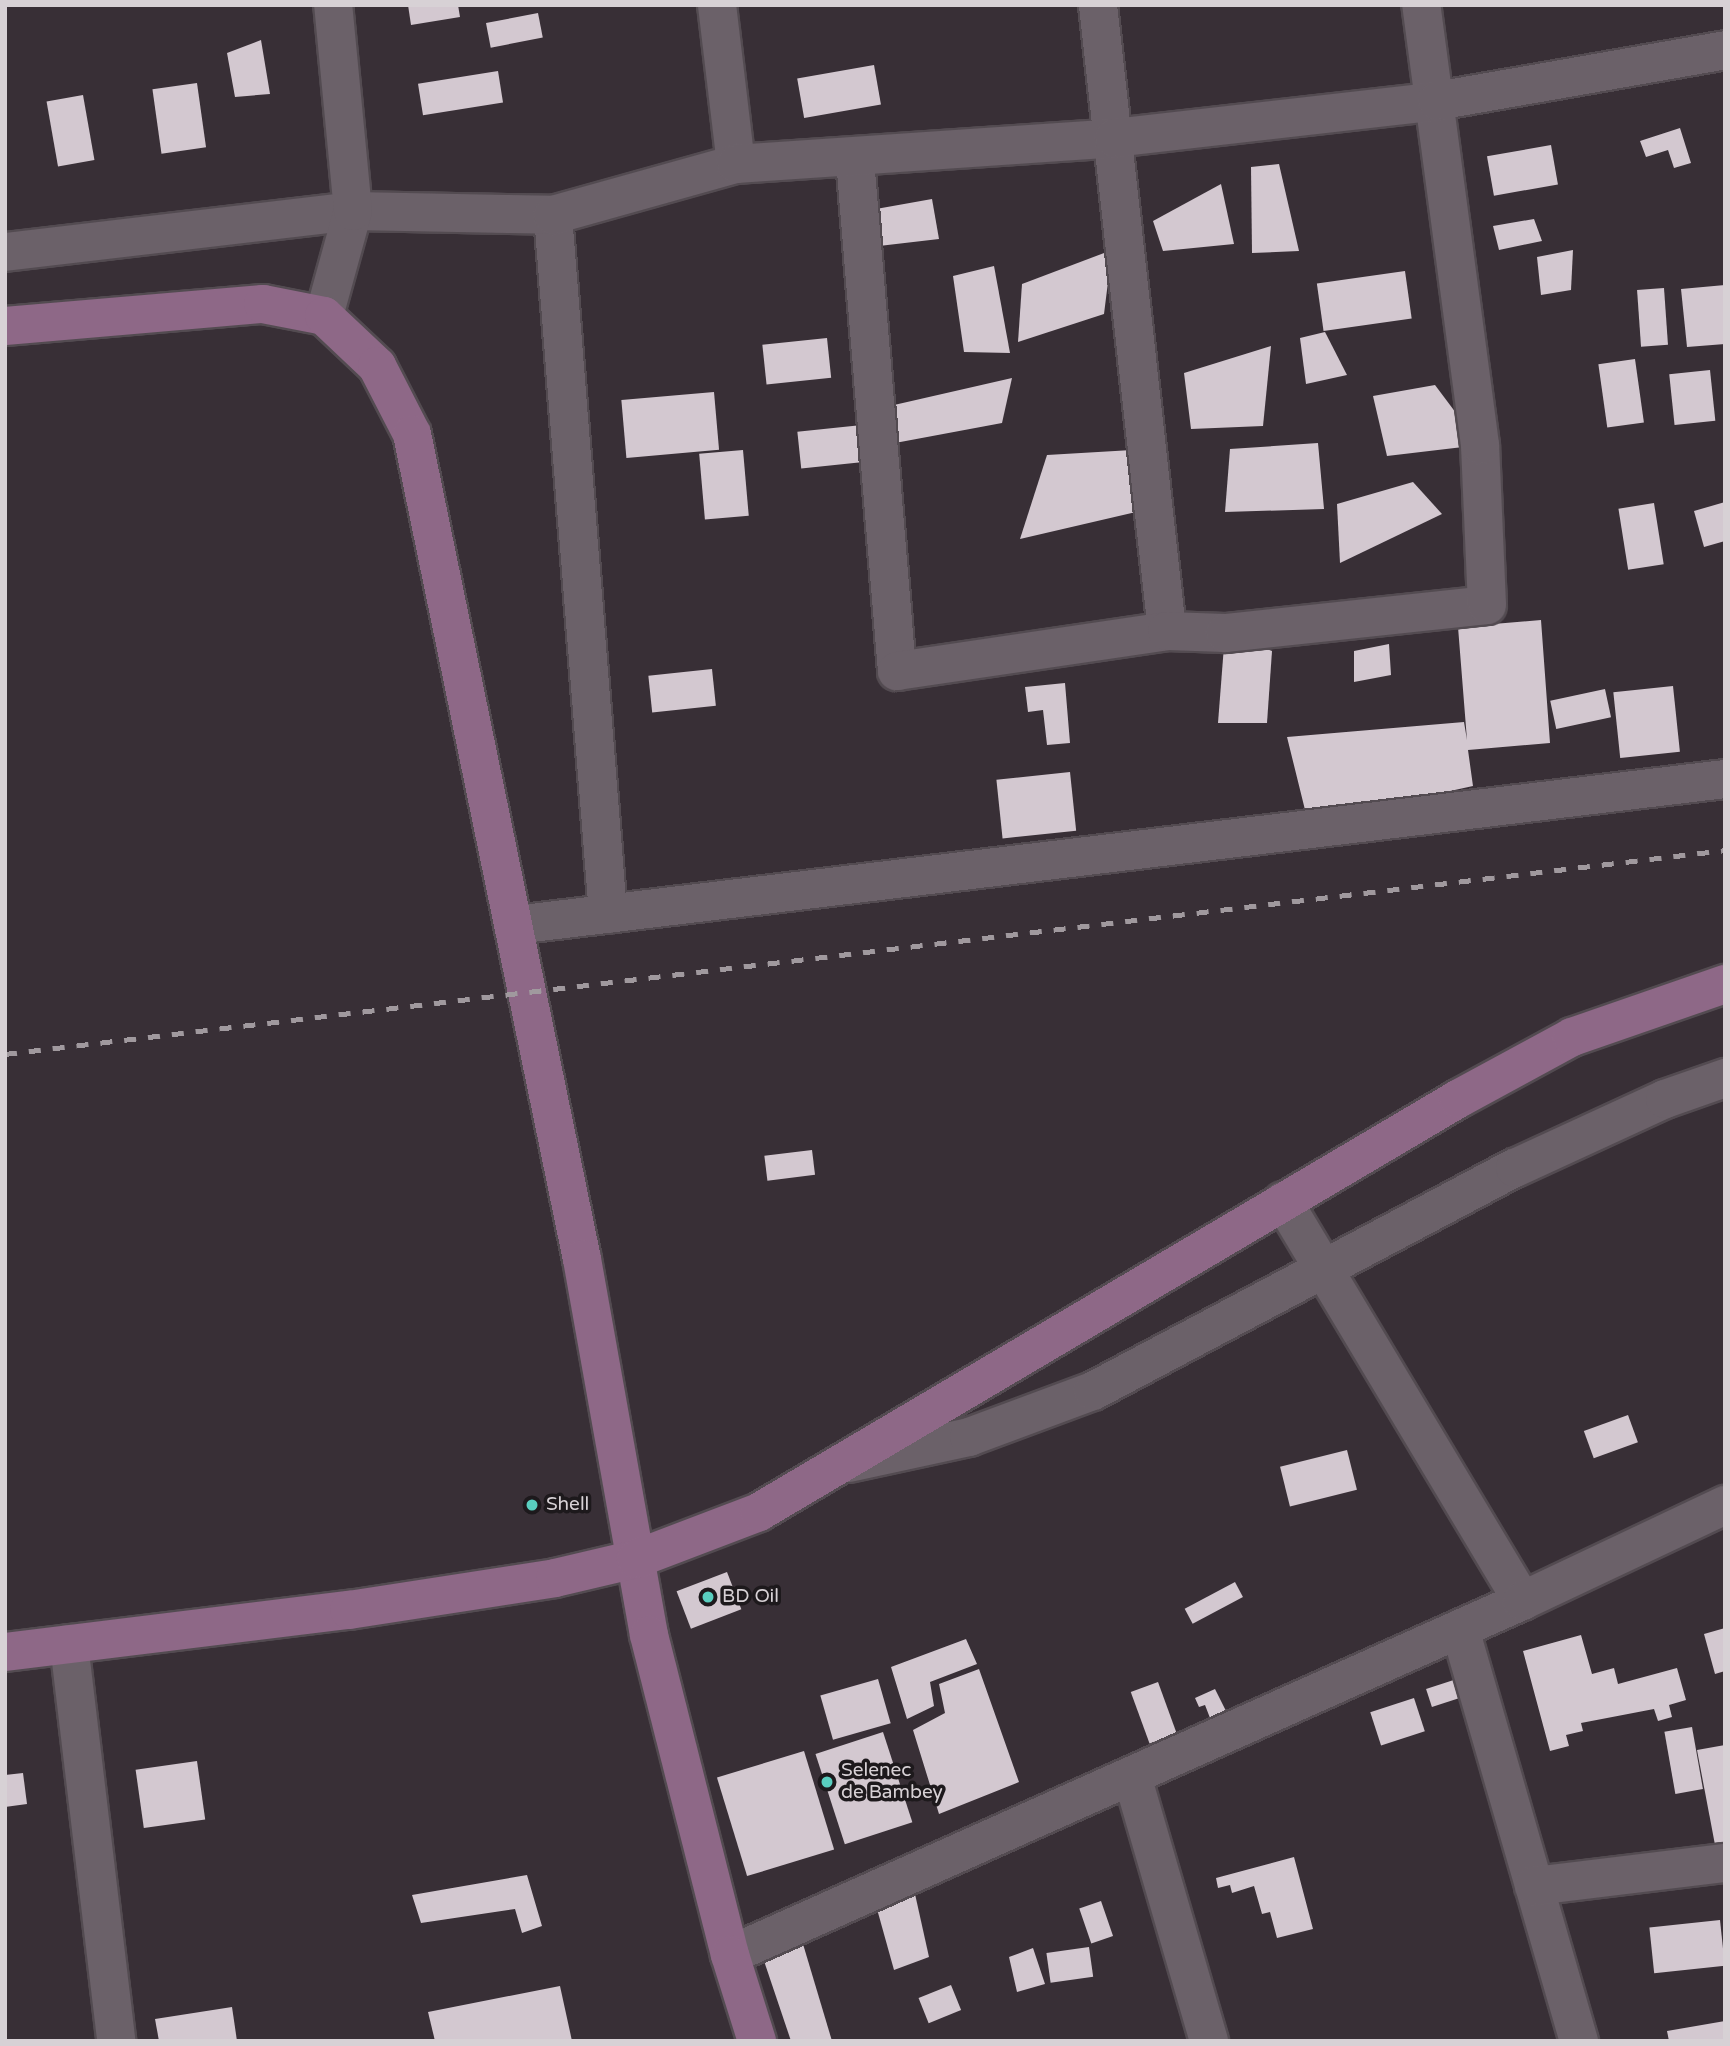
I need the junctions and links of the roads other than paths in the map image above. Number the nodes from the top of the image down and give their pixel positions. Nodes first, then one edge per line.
1 (333, 5) edge
2 (717, 5) edge
3 (1098, 5) edge
4 (1421, 5) edge
5 (1725, 50) edge
6 (1437, 101) junction
7 (1114, 138) junction
8 (855, 159) junction
9 (736, 164) junction
10 (353, 211) junction
11 (552, 215) junction
12 (5, 252) edge
13 (324, 316) junction
14 (5, 326) edge
15 (1167, 631) junction
16 (1725, 779) edge
17 (608, 914) junction
18 (515, 925) junction
19 (1725, 984) edge
20 (1725, 1079) edge
21 (1283, 1201) junction
22 (1321, 1271) junction
23 (849, 1462) junction
24 (1725, 1505) edge
25 (636, 1559) junction
26 (1522, 1601) junction
27 (1460, 1629) junction
28 (69, 1644) junction
29 (5, 1651) edge
30 (1132, 1776) junction
31 (1725, 1864) edge
32 (1534, 1886) junction
33 (730, 1955) junction
34 (116, 2041) edge
35 (757, 2041) edge
36 (1209, 2041) edge
37 (1579, 2041) edge

1 - 10 street
2 - 9 street
3 - 7 street
4 - 6 street
5 - 6 street
6 - 7 street
6 - 15 street
7 - 8 street
7 - 15 street
8 - 9 street
8 - 15 street
9 - 11 street
10 - 11 street
10 - 12 street
10 - 13 street
11 - 17 street
13 - 14 main road
13 - 18 main road
16 - 17 street
17 - 18 street
18 - 25 main road
19 - 21 main road
20 - 22 street
21 - 22 street
21 - 23 main road
22 - 23 street
22 - 26 street
23 - 25 main road
24 - 26 street
25 - 28 main road
25 - 33 main road
26 - 27 street
27 - 30 street
27 - 32 street
28 - 29 main road
28 - 34 street
30 - 33 street
30 - 36 street
31 - 32 street
32 - 37 street
33 - 35 main road

